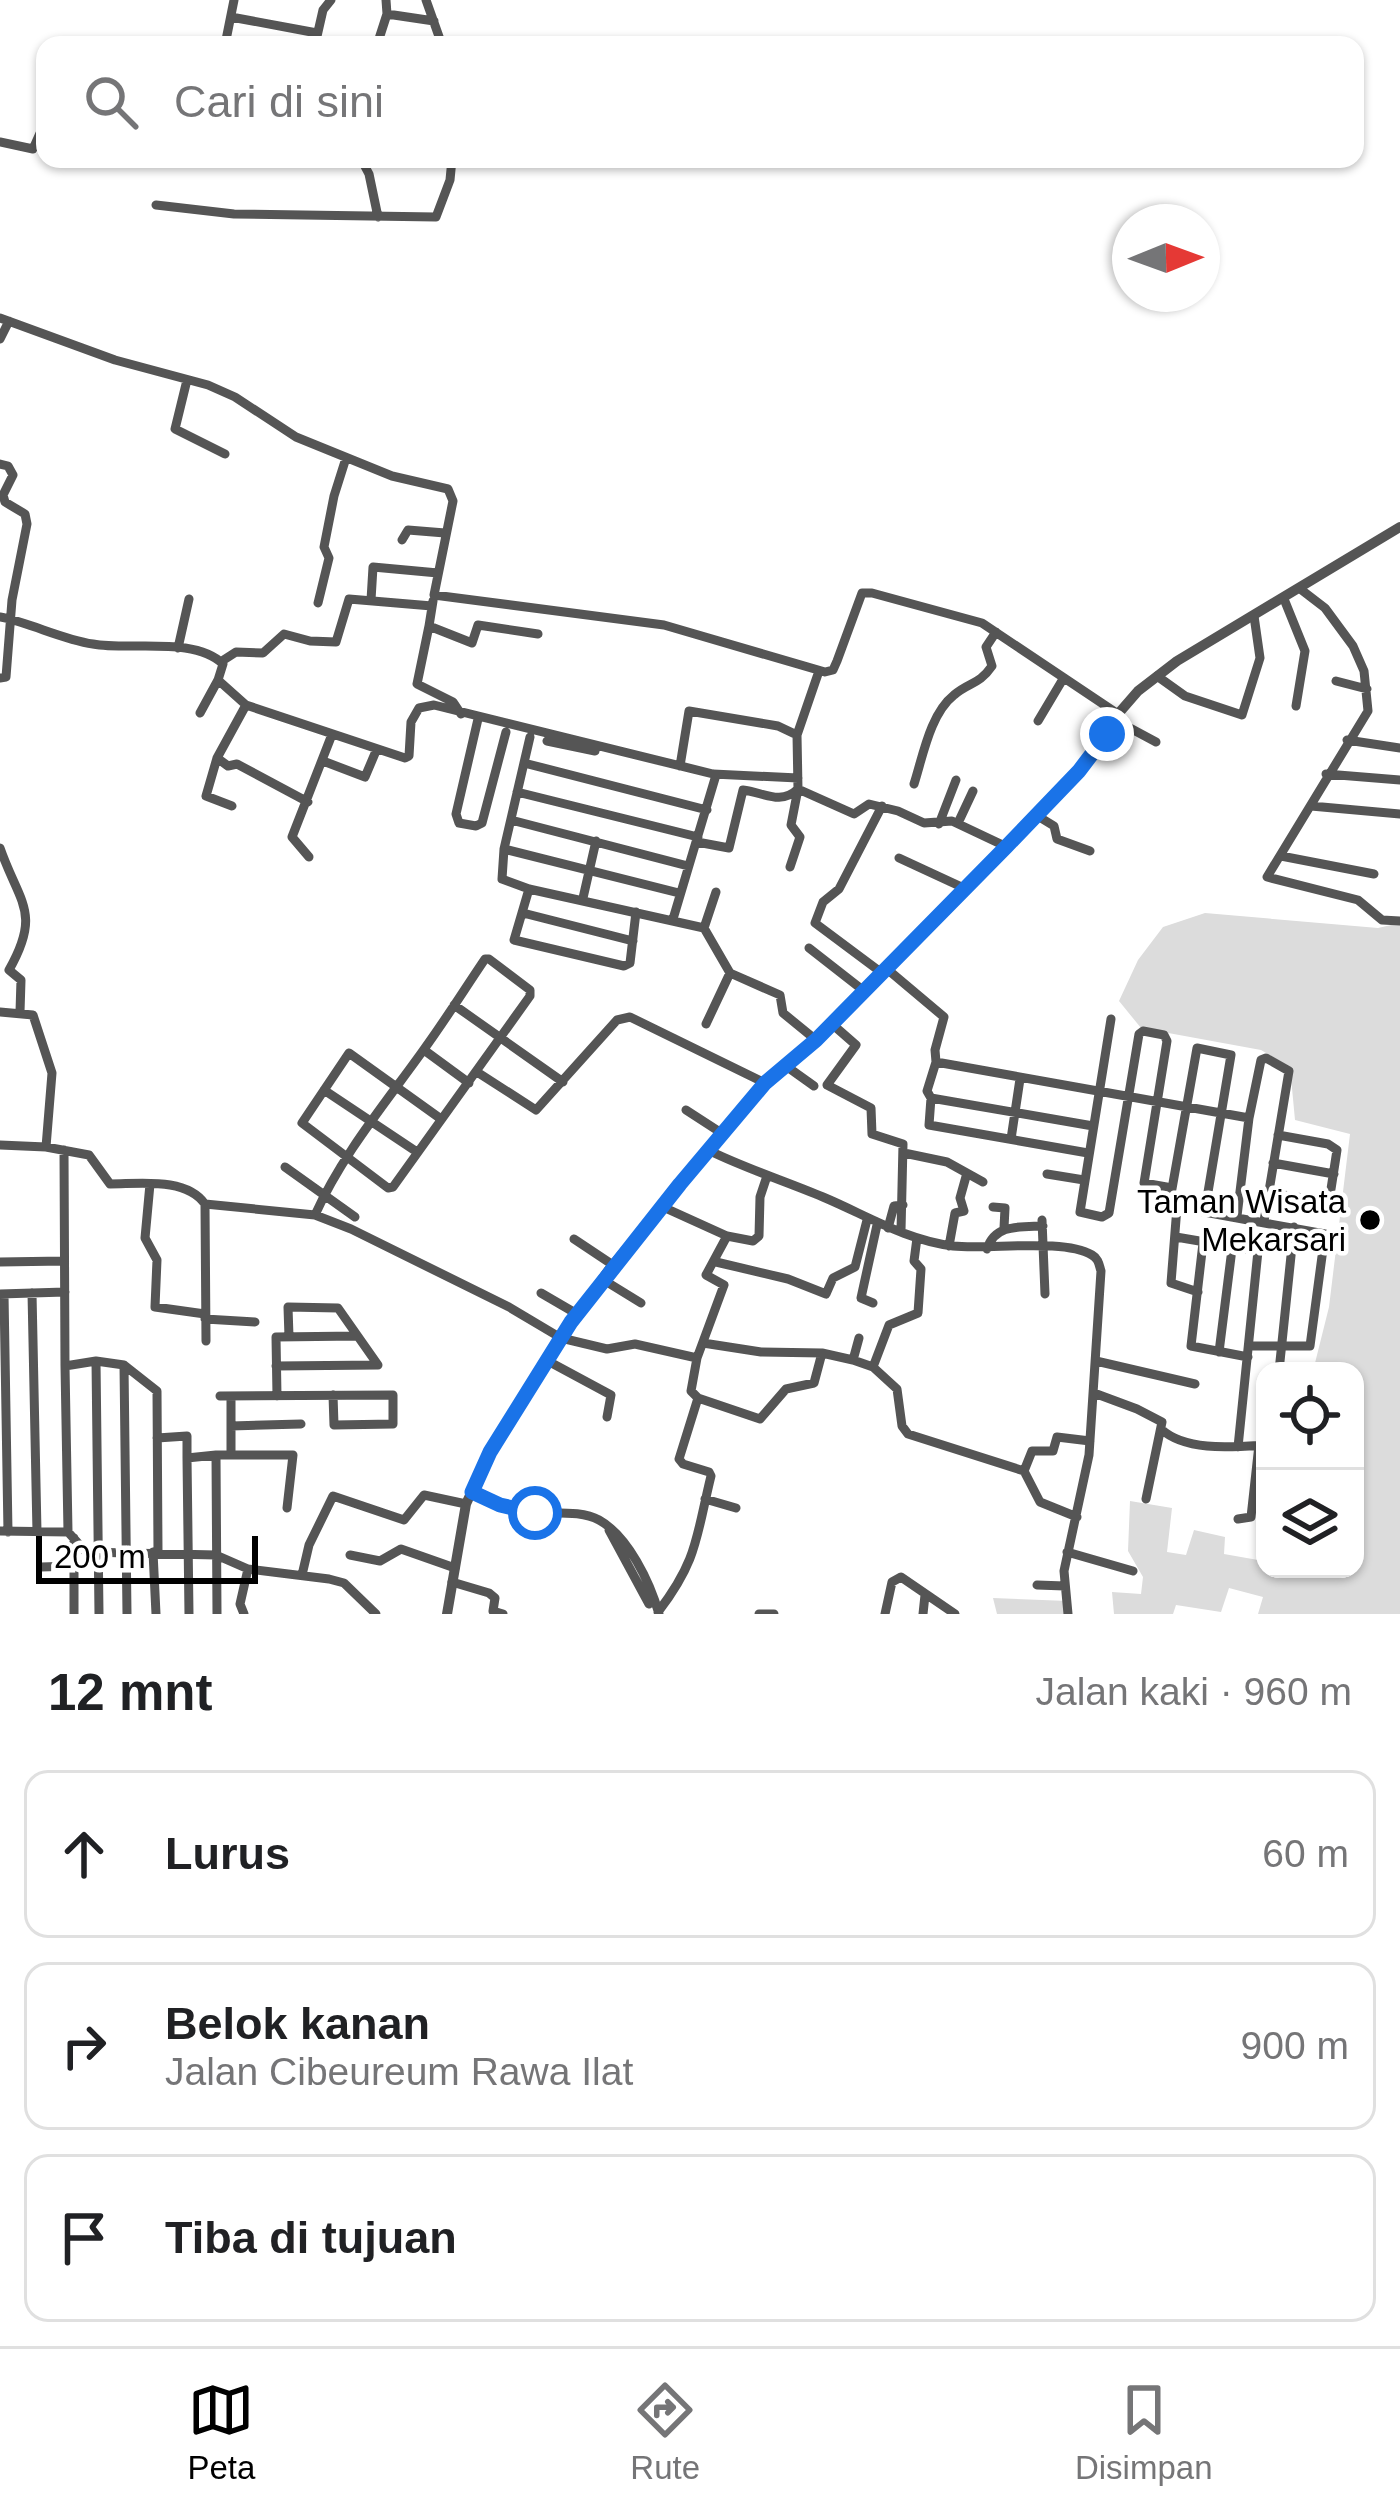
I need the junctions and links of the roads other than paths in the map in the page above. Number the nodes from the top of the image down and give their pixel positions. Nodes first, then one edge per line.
1 (234, 0) edge
2 (331, 0) edge
3 (386, 0) edge
4 (427, 0) edge
5 (387, 14) junction
6 (231, 17) junction
7 (434, 21) junction
8 (227, 36) edge
9 (304, 36) edge
10 (317, 36) edge
11 (380, 36) edge
12 (439, 36) edge
13 (0, 142) edge
14 (36, 142) edge
15 (366, 168) edge
16 (451, 168) edge
17 (156, 205) dead end
18 (378, 217) junction
19 (5, 320) edge
20 (0, 339) edge
21 (188, 380) junction
22 (225, 454) dead end
23 (346, 458) junction
24 (0, 464) edge
25 (1400, 527) edge
26 (445, 533) junction
27 (402, 540) dead end
28 (438, 573) junction
29 (1299, 588) junction
30 (1284, 598) junction
31 (189, 599) dead end
32 (370, 600) junction
33 (433, 600) junction
34 (318, 603) dead end
35 (1254, 616) junction
36 (5, 618) edge
37 (429, 626) junction
38 (996, 632) junction
39 (538, 634) dead end
40 (178, 647) junction
41 (223, 661) junction
42 (819, 671) junction
43 (1156, 676) junction
44 (0, 678) edge
45 (218, 680) junction
46 (1063, 680) junction
47 (1336, 681) dead end
48 (1367, 689) junction
49 (246, 705) junction
50 (1296, 706) dead end
51 (200, 713) dead end
52 (461, 714) junction
53 (1117, 717) junction
54 (1038, 721) dead end
55 (478, 722) junction
56 (506, 732) junction
57 (797, 735) junction
58 (331, 736) junction
59 (530, 737) junction
60 (1347, 740) junction
61 (1156, 742) dead end
62 (1400, 748) edge
63 (376, 751) junction
64 (217, 758) junction
65 (322, 761) junction
66 (524, 763) junction
67 (680, 766) junction
68 (1326, 774) junction
69 (715, 778) junction
70 (956, 780) dead end
71 (1400, 780) edge
72 (798, 783) junction
73 (914, 784) dead end
74 (973, 791) dead end
75 (518, 792) junction
76 (308, 802) junction
77 (232, 806) dead end
78 (882, 806) junction
79 (1310, 806) junction
80 (707, 810) junction
81 (1400, 814) edge
82 (1036, 815) junction
83 (511, 820) junction
84 (958, 823) junction
85 (939, 824) junction
86 (698, 839) junction
87 (596, 841) junction
88 (1006, 847) junction
89 (0, 848) edge
90 (504, 849) junction
91 (1090, 851) dead end
92 (1281, 856) junction
93 (309, 857) dead end
94 (899, 858) dead end
95 (688, 866) junction
96 (790, 867) dead end
97 (589, 872) junction
98 (1374, 874) dead end
99 (529, 889) junction
100 (966, 889) junction
101 (716, 892) dead end
102 (679, 893) junction
103 (583, 898) junction
104 (636, 912) junction
105 (524, 913) junction
106 (673, 919) junction
107 (1400, 921) edge
108 (704, 928) junction
109 (633, 941) junction
110 (808, 948) dead end
111 (885, 971) junction
112 (730, 973) junction
113 (864, 991) junction
114 (454, 1005) junction
115 (0, 1012) edge
116 (20, 1012) junction
117 (1111, 1019) dead end
118 (706, 1024) dead end
119 (832, 1024) junction
120 (502, 1037) junction
121 (816, 1040) junction
122 (424, 1049) junction
123 (936, 1062) junction
124 (786, 1066) junction
125 (477, 1072) junction
126 (1020, 1079) junction
127 (563, 1082) junction
128 (469, 1083) junction
129 (765, 1083) junction
130 (398, 1085) junction
131 (814, 1085) dead end
132 (324, 1090) junction
133 (1099, 1092) junction
134 (931, 1098) junction
135 (1128, 1098) junction
136 (1157, 1103) junction
137 (1186, 1107) junction
138 (686, 1110) dead end
139 (1014, 1111) junction
140 (1222, 1114) junction
141 (1249, 1118) junction
142 (441, 1119) junction
143 (371, 1122) junction
144 (1093, 1126) junction
145 (723, 1134) junction
146 (1278, 1135) junction
147 (1011, 1139) junction
148 (0, 1145) edge
149 (46, 1147) junction
150 (64, 1150) junction
151 (710, 1151) junction
152 (417, 1152) junction
153 (904, 1153) junction
154 (1088, 1153) junction
155 (345, 1158) junction
156 (1273, 1163) junction
157 (285, 1167) dead end
158 (967, 1173) junction
159 (1047, 1174) dead end
160 (1334, 1174) junction
161 (767, 1176) junction
162 (1084, 1180) junction
163 (982, 1182) dead end
164 (150, 1184) junction
165 (1172, 1189) junction
166 (325, 1193) junction
167 (1270, 1193) junction
168 (205, 1204) junction
169 (903, 1205) junction
170 (663, 1207) junction
171 (993, 1207) dead end
172 (1177, 1207) junction
173 (1205, 1210) junction
174 (315, 1215) junction
175 (1237, 1216) junction
176 (355, 1217) dead end
177 (1264, 1221) junction
178 (877, 1224) junction
179 (1294, 1227) junction
180 (1004, 1228) junction
181 (901, 1231) junction
182 (727, 1236) junction
183 (917, 1238) junction
184 (1176, 1238) junction
185 (574, 1239) dead end
186 (1203, 1243) junction
187 (949, 1246) junction
188 (1043, 1246) junction
189 (1232, 1249) junction
190 (987, 1250) junction
191 (0, 1262) edge
192 (64, 1262) junction
193 (716, 1262) junction
194 (613, 1265) junction
195 (602, 1279) junction
196 (64, 1292) junction
197 (1198, 1292) junction
198 (32, 1293) junction
199 (541, 1293) dead end
200 (2, 1294) edge
201 (1045, 1294) dead end
202 (641, 1303) dead end
203 (873, 1303) dead end
204 (577, 1314) junction
205 (205, 1317) junction
206 (255, 1322) dead end
207 (357, 1336) junction
208 (289, 1337) junction
209 (561, 1338) junction
210 (859, 1338) dead end
211 (206, 1341) dead end
212 (703, 1343) junction
213 (1281, 1346) junction
214 (1220, 1352) junction
215 (1248, 1352) junction
216 (822, 1353) junction
217 (697, 1358) junction
218 (546, 1360) junction
219 (854, 1360) junction
220 (96, 1361) junction
221 (1096, 1361) junction
222 (1280, 1362) edge
223 (124, 1365) junction
224 (65, 1366) junction
225 (276, 1366) junction
226 (873, 1367) junction
227 (1195, 1384) dead end
228 (1094, 1393) junction
229 (333, 1395) junction
230 (277, 1396) junction
231 (698, 1398) junction
232 (607, 1418) dead end
233 (301, 1424) dead end
234 (231, 1426) junction
235 (1161, 1429) junction
236 (157, 1438) junction
237 (1090, 1441) junction
238 (1256, 1446) edge
239 (1238, 1447) junction
240 (216, 1455) junction
241 (231, 1455) junction
242 (187, 1458) junction
243 (1258, 1470) edge
244 (1024, 1471) junction
245 (3, 1476) edge
246 (469, 1498) junction
247 (705, 1499) junction
248 (1146, 1499) dead end
249 (286, 1508) dead end
250 (736, 1508) dead end
251 (1077, 1517) junction
252 (1238, 1519) dead end
253 (4, 1532) edge
254 (37, 1532) junction
255 (71, 1535) junction
256 (98, 1552) junction
257 (125, 1552) junction
258 (156, 1552) junction
259 (1067, 1552) junction
260 (187, 1553) junction
261 (350, 1555) dead end
262 (216, 1556) junction
263 (74, 1566) junction
264 (41, 1567) dead end
265 (455, 1568) junction
266 (248, 1569) junction
267 (1133, 1571) dead end
268 (302, 1575) junction
269 (452, 1582) junction
270 (1037, 1585) dead end
271 (1065, 1586) junction
272 (925, 1595) junction
273 (657, 1613) edge
274 (74, 1614) edge
275 (99, 1614) edge
276 (127, 1614) edge
277 (155, 1614) edge
278 (189, 1614) edge
279 (217, 1614) edge
280 (244, 1614) edge
281 (376, 1614) edge
282 (447, 1614) edge
283 (503, 1614) edge
284 (759, 1614) edge
285 (774, 1614) edge
286 (885, 1614) edge
287 (923, 1614) edge
288 (955, 1614) edge
289 (1068, 1614) edge

1 - 6 street
2 - 10 street
3 - 5 street
4 - 7 street
5 - 7 street
5 - 11 street
6 - 8 street
6 - 9 street
7 - 12 street
13 - 14 street
15 - 18 street
16 - 18 street
17 - 18 street
19 - 20 street
19 - 21 street
21 - 22 street
21 - 23 street
23 - 26 street
23 - 34 street
24 - 36 street
25 - 29 street
26 - 27 street
26 - 28 street
28 - 32 street
28 - 33 street
29 - 30 street
29 - 48 street
30 - 35 street
30 - 50 street
31 - 40 street
32 - 33 street
32 - 41 street
33 - 37 street
33 - 42 street
35 - 43 street
35 - 43 street
36 - 40 street
36 - 44 street
37 - 39 street
37 - 52 street
38 - 42 street
38 - 46 street
38 - 73 street
40 - 41 street
41 - 45 street
42 - 57 street
43 - 53 street
45 - 49 street
45 - 51 street
46 - 53 street
46 - 54 street
47 - 48 street
48 - 60 street
49 - 58 street
49 - 64 street
52 - 55 street
52 - 63 street
53 - 61 street
53 - 82 street
55 - 56 street
55 - 56 street
55 - 67 street
56 - 59 street
57 - 67 street
57 - 72 street
58 - 63 street
58 - 65 street
59 - 66 street
59 - 69 street
60 - 62 street
60 - 68 street
63 - 65 street
64 - 76 street
64 - 77 street
65 - 76 street
66 - 75 street
66 - 80 street
67 - 69 street
68 - 71 street
68 - 79 street
69 - 72 street
69 - 80 street
70 - 85 street
72 - 78 street
72 - 86 street
72 - 96 street
74 - 84 street
75 - 83 street
75 - 86 street
76 - 93 street
78 - 85 street
78 - 111 street
79 - 81 street
79 - 92 street
80 - 86 street
82 - 88 street
82 - 91 street
83 - 87 street
83 - 90 street
84 - 85 street
84 - 88 street
86 - 95 street
87 - 95 street
87 - 97 street
88 - 100 street
89 - 116 street
90 - 97 street
90 - 99 street
92 - 98 street
92 - 107 street
94 - 100 street
95 - 102 street
97 - 102 street
97 - 103 street
99 - 103 street
99 - 105 street
100 - 111 street
101 - 108 street
102 - 106 street
103 - 104 street
104 - 106 street
104 - 109 street
105 - 109 street
105 - 109 street
106 - 108 street
108 - 112 street
110 - 113 street
111 - 113 street
111 - 123 street
112 - 118 street
112 - 121 street
113 - 119 street
114 - 120 street
114 - 120 street
114 - 122 street
115 - 116 street
116 - 149 street
117 - 133 street
119 - 121 street
119 - 153 street
120 - 125 street
120 - 127 street
121 - 124 street
122 - 128 street
122 - 130 street
123 - 126 street
123 - 134 street
124 - 129 street
124 - 131 street
125 - 127 street
125 - 128 street
126 - 133 street
126 - 139 street
127 - 129 street
128 - 142 street
129 - 145 street
130 - 132 street
130 - 142 street
130 - 143 street
132 - 143 street
132 - 155 street
133 - 135 street
133 - 144 street
134 - 139 street
134 - 147 street
135 - 136 street
135 - 136 street
135 - 162 street
136 - 137 street
136 - 165 street
137 - 140 street
137 - 140 street
137 - 165 street
138 - 145 street
139 - 144 street
139 - 147 street
140 - 141 street
140 - 173 street
141 - 146 street
141 - 175 street
142 - 152 street
143 - 152 street
143 - 155 street
144 - 154 street
145 - 151 street
146 - 156 street
146 - 160 street
147 - 154 street
148 - 149 street
149 - 150 street
150 - 164 street
150 - 192 street
151 - 161 street
151 - 170 street
152 - 155 street
153 - 158 street
153 - 169 street
154 - 162 street
155 - 166 street
156 - 160 street
156 - 167 street
157 - 166 street
158 - 163 street
158 - 187 street
159 - 162 street
160 - 167 street
161 - 178 street
161 - 182 street
164 - 168 street
164 - 205 street
165 - 172 street
166 - 174 street
166 - 176 street
167 - 177 street
168 - 174 street
168 - 205 street
169 - 178 street
169 - 181 street
170 - 182 street
170 - 194 street
171 - 180 street
172 - 173 street
172 - 184 street
173 - 175 street
174 - 209 street
175 - 177 street
177 - 179 street
178 - 181 street
178 - 193 street
178 - 203 street
179 - 213 street
179 - 213 street
180 - 188 street
180 - 190 street
181 - 183 street
182 - 193 street
183 - 187 street
183 - 226 street
184 - 186 street
184 - 197 street
185 - 194 street
186 - 189 street
186 - 197 street
187 - 190 street
188 - 190 street
188 - 201 street
188 - 221 street
189 - 214 street
189 - 215 street
191 - 192 street
192 - 196 street
193 - 212 street
194 - 195 street
195 - 202 street
195 - 204 street
196 - 198 street
196 - 224 street
197 - 214 street
198 - 200 street
198 - 254 street
199 - 204 street
200 - 245 street
204 - 209 street
205 - 206 street
205 - 211 street
207 - 208 street
207 - 208 street
207 - 225 street
208 - 225 street
209 - 217 street
209 - 218 street
210 - 219 street
212 - 216 street
212 - 217 street
213 - 215 street
213 - 222 street
214 - 215 street
215 - 239 street
216 - 219 street
216 - 231 street
217 - 231 street
218 - 232 street
218 - 246 street
219 - 226 street
220 - 223 street
220 - 224 street
220 - 256 street
221 - 227 street
221 - 228 street
223 - 236 street
223 - 257 street
224 - 255 street
225 - 230 street
226 - 244 street
228 - 235 street
228 - 237 street
229 - 229 street
229 - 230 street
230 - 234 street
231 - 247 street
233 - 234 street
234 - 241 street
235 - 239 street
235 - 248 street
236 - 242 street
236 - 258 street
237 - 244 street
237 - 251 street
238 - 239 street
240 - 241 street
240 - 242 street
240 - 262 street
241 - 249 street
242 - 260 street
243 - 252 street
244 - 251 street
245 - 253 street
246 - 265 street
246 - 268 street
246 - 273 street
247 - 250 street
247 - 273 street
251 - 259 street
253 - 254 street
254 - 255 street
255 - 256 street
255 - 263 street
256 - 257 street
256 - 275 street
257 - 258 street
257 - 276 street
258 - 260 street
258 - 277 street
259 - 267 street
259 - 271 street
260 - 262 street
260 - 278 street
261 - 265 street
262 - 266 street
262 - 279 street
263 - 264 street
263 - 274 street
265 - 269 street
266 - 268 street
266 - 280 street
268 - 281 street
269 - 282 street
269 - 283 street
270 - 271 street
271 - 289 street
272 - 286 street
272 - 287 street
272 - 288 street
284 - 285 street

